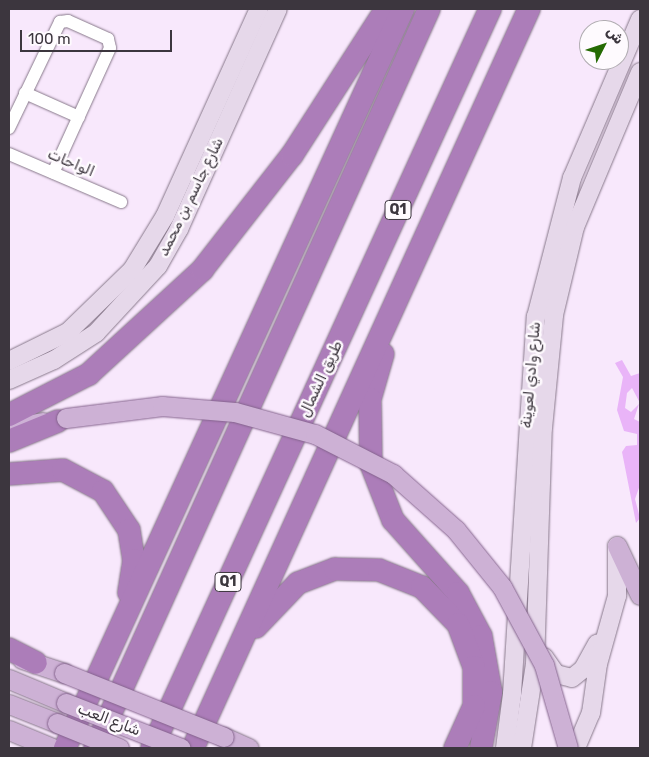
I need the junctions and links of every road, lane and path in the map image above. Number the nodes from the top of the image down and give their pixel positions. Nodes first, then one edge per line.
1 (259, 9) edge
2 (278, 9) edge
3 (386, 9) edge
4 (403, 9) edge
5 (429, 9) edge
6 (490, 9) edge
7 (529, 9) edge
8 (640, 19) edge
9 (640, 72) edge
10 (25, 93) junction
11 (79, 117) junction
12 (9, 128) edge
13 (9, 154) edge
14 (53, 172) junction
15 (121, 202) dead end
16 (414, 267) junction
17 (135, 333) junction
18 (9, 361) edge
19 (9, 380) edge
20 (9, 402) edge
21 (9, 415) edge
22 (62, 420) junction
23 (9, 428) edge
24 (9, 441) edge
25 (9, 474) edge
26 (617, 546) joint
27 (640, 595) edge
28 (607, 626) junction
29 (120, 631) junction
30 (536, 634) junction
31 (9, 649) edge
32 (9, 655) edge
33 (36, 663) junction
34 (227, 672) junction
35 (9, 679) edge
36 (9, 704) edge
37 (9, 730) edge
38 (55, 748) edge
39 (96, 748) edge
40 (119, 748) edge
41 (152, 748) edge
42 (181, 748) edge
43 (193, 748) edge
44 (249, 748) edge
45 (455, 748) edge
46 (481, 748) edge
47 (505, 748) edge
48 (522, 748) edge
49 (568, 748) edge
50 (576, 748) edge

1 - 18 main road, شارع جاسم بن محمد
2 - 19 main road, شارع جاسم بن محمد
3 - 17 highway
4 - 29 highway
5 - 39 highway
6 - 41 highway, طريق الشمال / Q1
7 - 16 highway
8 - 47 main road, شارع وادي لعوينة
9 - 30 main road, شارع وادي لعوينة
10 - 11 street
10 - 11 street
10 - 12 street
11 - 14 street
13 - 14 street, الواحات
14 - 15 street, الواحات
16 - 34 highway
16 - 46 highway
17 - 20 highway
17 - 21 highway
22 - 23 main road
22 - 24 highway
22 - 49 main road, bridge
25 - 29 highway
26 - 27 main road
26 - 28 main road
28 - 30 main road
28 - 50 main road
29 - 38 highway
30 - 48 main road, شارع وادي لعوينة
31 - 33 highway
32 - 33 main road
33 - 44 main road, bridge
34 - 43 highway
34 - 45 highway
35 - 42 main road, شارع العب, bridge
36 - 40 main road, شارع العب, bridge
37 - 38 main road

